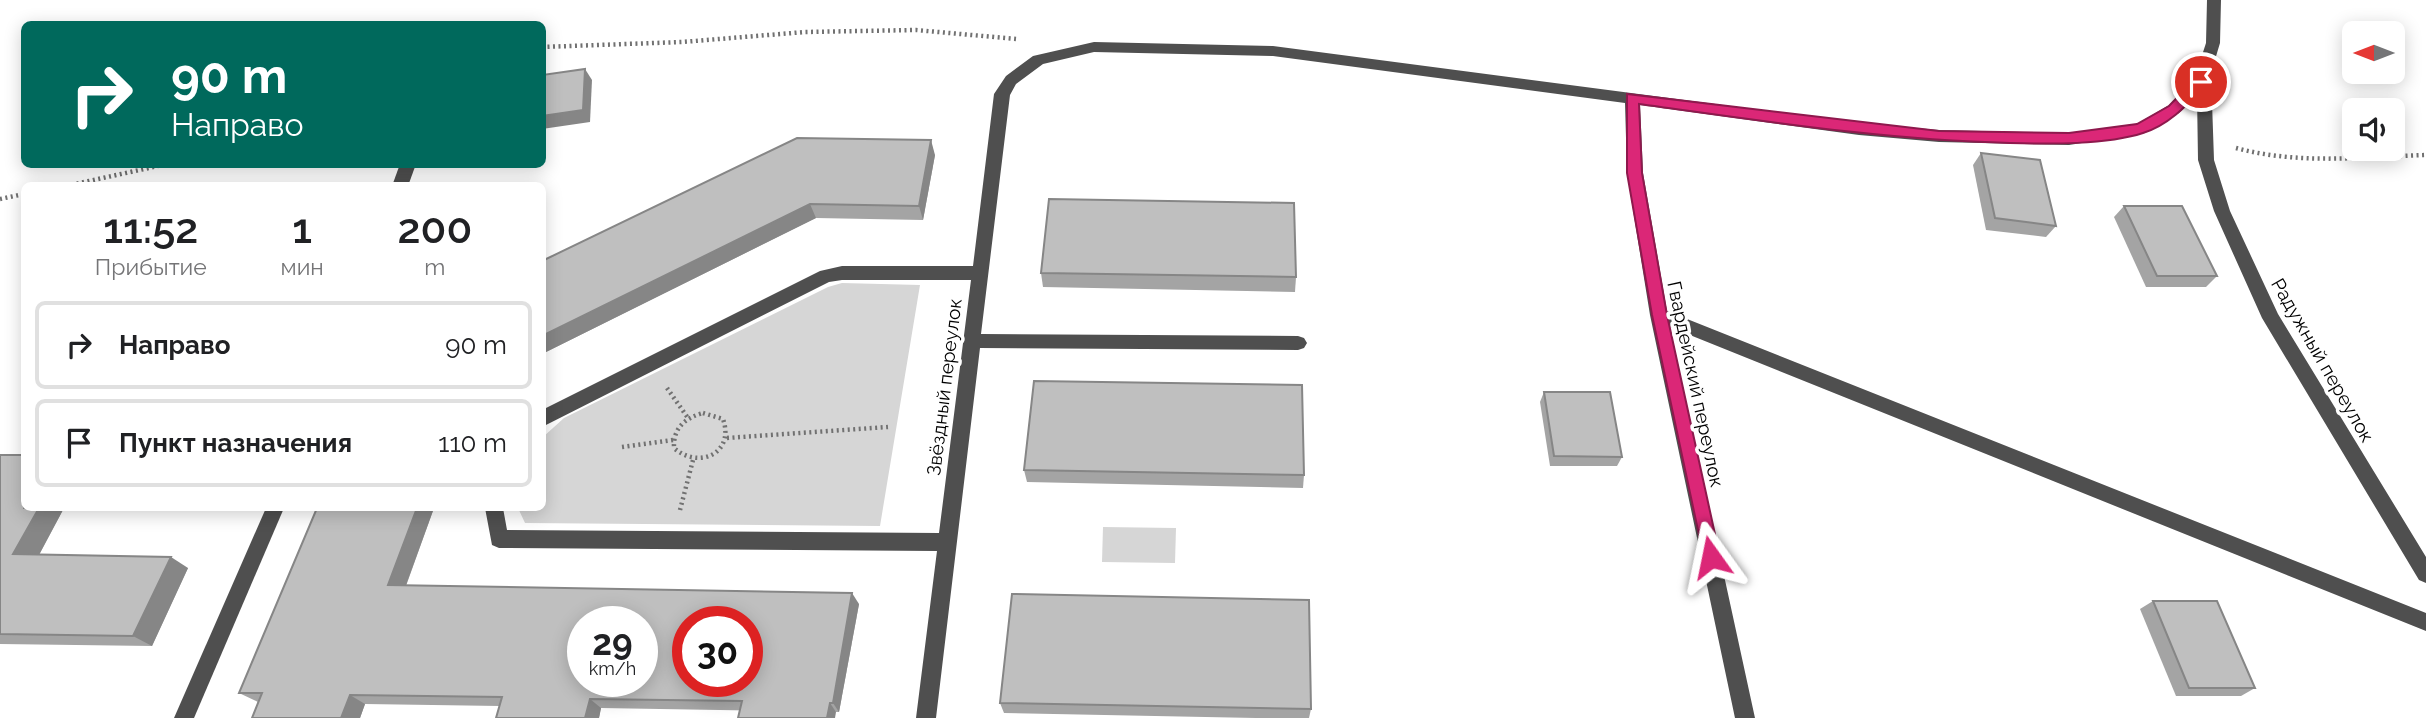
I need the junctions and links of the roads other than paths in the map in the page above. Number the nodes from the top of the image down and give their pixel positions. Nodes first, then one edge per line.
1 (2214, 0) edge
2 (2204, 72) junction
3 (1632, 98) junction
4 (979, 272) junction
5 (1659, 315) junction
6 (971, 341) junction
7 (1298, 343) dead end
8 (546, 417) edge
9 (274, 511) edge
10 (494, 511) edge
11 (946, 542) junction
12 (2426, 574) edge
13 (2426, 622) edge
14 (184, 718) edge
15 (926, 718) edge
16 (1745, 718) edge

1 - 2 street
2 - 3 street
2 - 12 street, Радужный переулок
3 - 4 street, Звёздный переулок
3 - 5 street, Гвардейский переулок
4 - 6 street, Звёздный переулок
4 - 8 street
5 - 13 street
5 - 16 street, Гвардейский переулок
6 - 7 street
6 - 11 street, Звёздный переулок
9 - 14 street
10 - 11 street
11 - 15 street, Звёздный переулок

